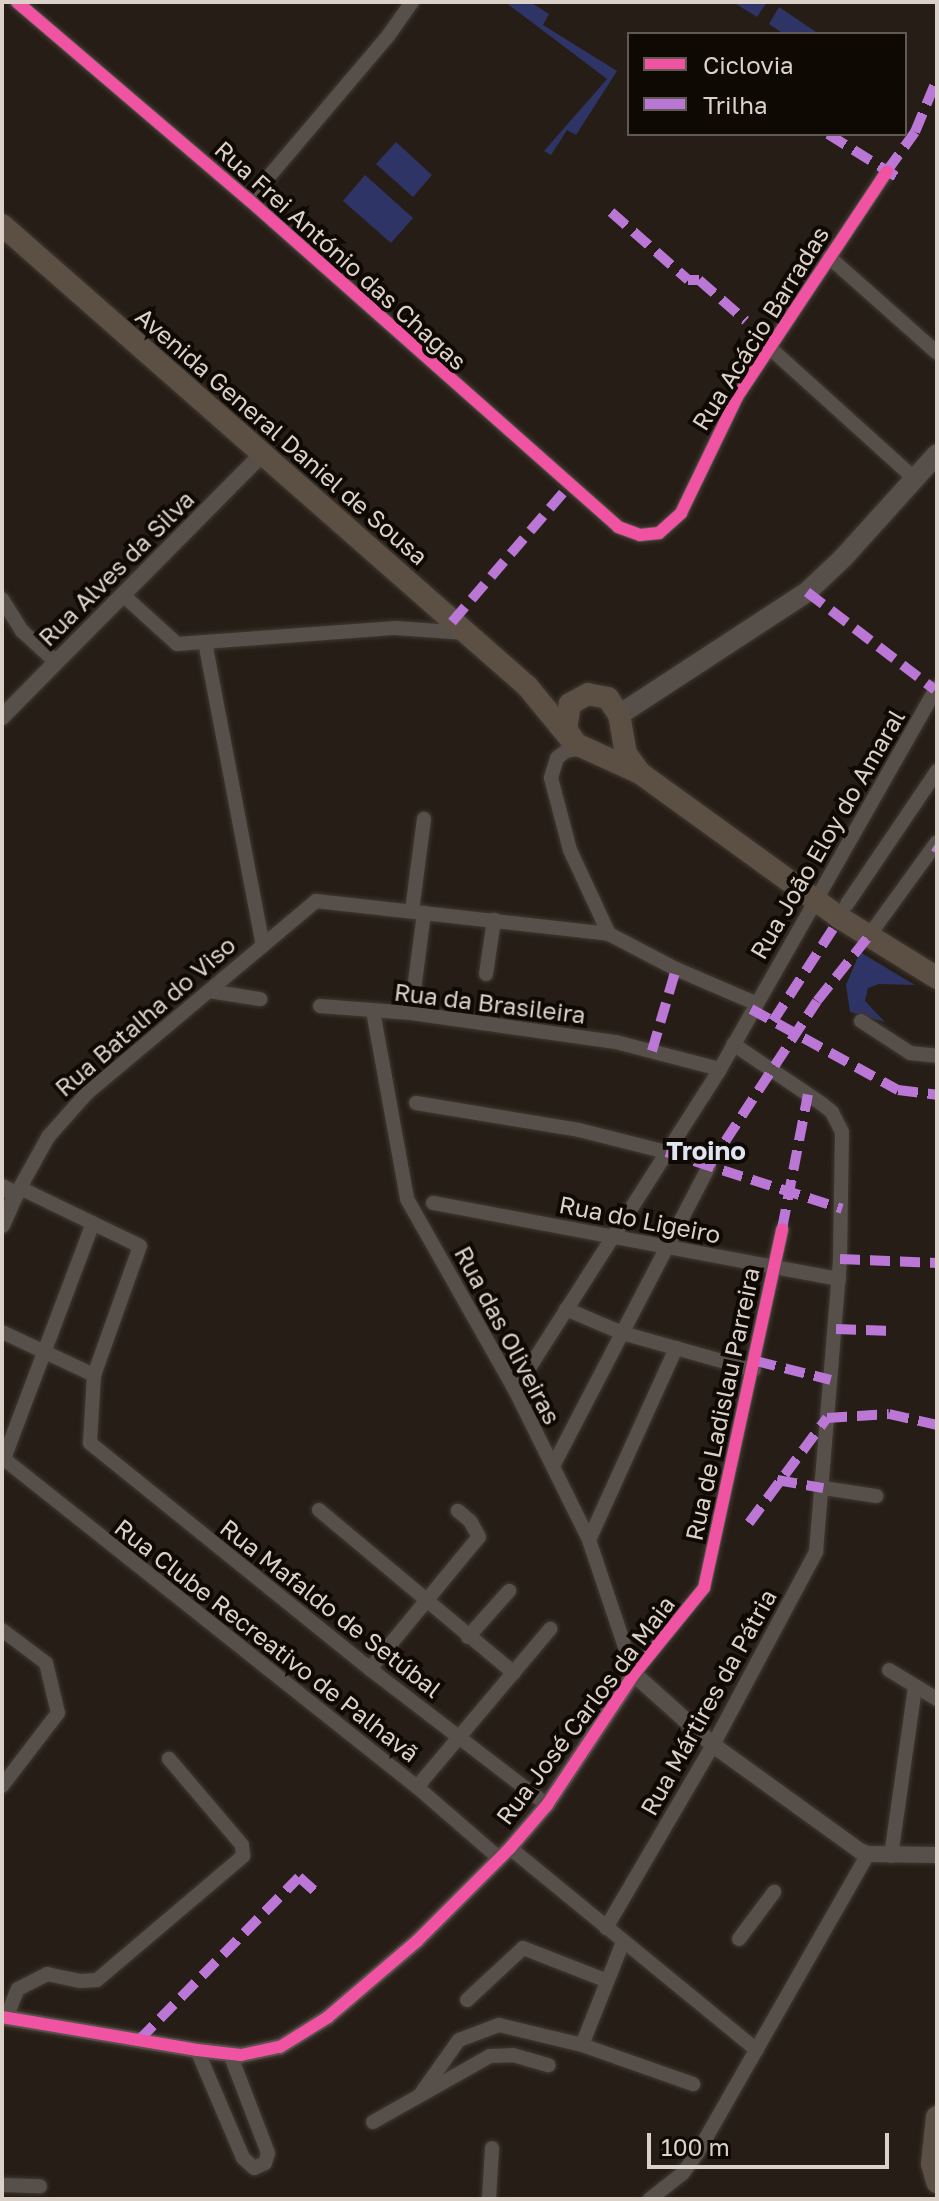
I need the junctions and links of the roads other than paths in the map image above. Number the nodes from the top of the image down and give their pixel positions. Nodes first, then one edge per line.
1 (17, 2) edge
2 (412, 2) edge
3 (887, 171) dead end
4 (249, 200) junction
5 (2, 225) edge
6 (829, 257) junction
7 (770, 348) junction
8 (937, 353) edge
9 (263, 453) junction
10 (937, 454) edge
11 (915, 479) junction
12 (640, 535) joint
13 (123, 595) junction
14 (2, 599) edge
15 (465, 633) junction
16 (205, 642) junction
17 (56, 662) junction
18 (527, 686) junction
19 (937, 687) edge
20 (588, 694) junction
21 (2, 717) edge
22 (620, 719) junction
23 (582, 745) junction
24 (937, 771) edge
25 (640, 773) junction
26 (424, 819) dead end
27 (937, 842) edge
28 (815, 900) junction
29 (847, 904) dead end
30 (418, 912) junction
31 (494, 920) junction
32 (609, 934) junction
33 (868, 937) junction
34 (263, 945) junction
35 (486, 974) dead end
36 (937, 978) edge
37 (209, 991) junction
38 (260, 999) dead end
39 (755, 1003) junction
40 (320, 1006) dead end
41 (373, 1011) junction
42 (411, 1013) junction
43 (861, 1021) dead end
44 (733, 1044) junction
45 (937, 1056) edge
46 (720, 1069) junction
47 (416, 1103) dead end
48 (666, 1152) junction
49 (709, 1166) dead end
50 (13, 1189) edge
51 (433, 1203) dead end
52 (93, 1223) junction
53 (2, 1225) edge
54 (782, 1229) dead end
55 (612, 1236) junction
56 (666, 1246) junction
57 (774, 1267) junction
58 (839, 1279) junction
59 (566, 1309) junction
60 (2, 1332) edge
61 (622, 1333) junction
62 (676, 1348) junction
63 (42, 1351) junction
64 (754, 1370) junction
65 (94, 1375) junction
66 (515, 1390) junction
67 (4, 1459) edge
68 (553, 1466) junction
69 (823, 1488) junction
70 (876, 1496) dead end
71 (319, 1510) dead end
72 (458, 1511) dead end
73 (589, 1540) junction
74 (704, 1588) joint
75 (509, 1591) dead end
76 (427, 1601) junction
77 (550, 1629) dead end
78 (2, 1630) edge
79 (468, 1637) junction
80 (370, 1669) junction
81 (889, 1670) dead end
82 (514, 1673) junction
83 (634, 1674) junction
84 (915, 1687) junction
85 (937, 1699) edge
86 (460, 1737) junction
87 (713, 1745) junction
88 (169, 1759) dead end
89 (2, 1786) edge
90 (417, 1787) junction
91 (547, 1805) junction
92 (505, 1853) junction
93 (868, 1854) junction
94 (937, 1855) edge
95 (891, 1856) junction
96 (774, 1892) dead end
97 (606, 1928) junction
98 (739, 1939) dead end
99 (623, 1942) junction
100 (607, 1981) junction
101 (467, 2000) dead end
102 (4, 2018) edge
103 (582, 2045) junction
104 (197, 2050) junction
105 (757, 2050) junction
106 (230, 2054) junction
107 (549, 2065) dead end
108 (693, 2084) dead end
109 (420, 2095) junction
110 (937, 2117) edge
111 (373, 2122) dead end
112 (492, 2148) dead end
113 (937, 2182) edge
114 (2, 2185) edge
115 (40, 2186) dead end
116 (489, 2199) edge
117 (650, 2199) edge

1 - 4 street, Rua Frei António das Chagas
2 - 4 street
3 - 6 street, Rua Acácio Barradas
4 - 12 street, Rua Frei António das Chagas
5 - 9 main road, Avenida General Daniel de Sousa
6 - 7 street, Rua Acácio Barradas
6 - 8 street
7 - 11 street
7 - 12 street, Rua Acácio Barradas
9 - 13 street, Rua Alves da Silva
9 - 15 main road, Avenida General Daniel de Sousa
10 - 11 main road
11 - 22 main road
13 - 16 street
13 - 17 street, Rua Alves da Silva
14 - 17 street
15 - 16 street
15 - 18 main road, Avenida General Daniel de Sousa
16 - 34 street
17 - 21 street, Rua Alves da Silva
18 - 20 main road, Avenida General Daniel de Sousa
18 - 23 main road, Avenida General Daniel de Sousa
19 - 28 street, Rua João Eloy do Amaral
20 - 22 main road
20 - 23 main road
22 - 23 main road
22 - 25 main road
23 - 25 main road
23 - 32 street
24 - 29 street
25 - 28 main road
26 - 30 street
27 - 33 street
28 - 33 main road
28 - 39 street, Rua João Eloy do Amaral
30 - 31 street
30 - 34 street, Rua Batalha do Viso
30 - 42 street
31 - 32 street
31 - 35 street
32 - 39 street
33 - 36 main road
34 - 37 street, Rua Batalha do Viso
37 - 38 street
37 - 50 street, Rua Batalha do Viso
39 - 44 street, Rua João Eloy do Amaral
40 - 41 street, Rua da Brasileira
41 - 42 street, Rua da Brasileira
41 - 66 street, Rua das Oliveiras
42 - 46 street, Rua da Brasileira
43 - 45 street
44 - 46 street, Rua João Eloy do Amaral
44 - 58 street, Rua Mártires da Pátria
46 - 48 street, Rua João Eloy do Amaral
47 - 48 street
48 - 55 street, Rua João Eloy do Amaral
49 - 56 street
50 - 52 street
50 - 53 street, Rua Batalha do Viso
51 - 55 street, Rua do Ligeiro
52 - 63 street
52 - 65 street
54 - 57 street, Rua de Ladislau Parreira
55 - 56 street, Rua do Ligeiro
55 - 59 street, Rua João Eloy do Amaral
56 - 57 street, Rua do Ligeiro
56 - 61 street
57 - 58 street, Rua do Ligeiro
57 - 64 street, Rua de Ladislau Parreira
58 - 69 street, Rua Mártires da Pátria
59 - 61 street
59 - 66 street, Rua João Eloy do Amaral
60 - 63 street
61 - 62 street
61 - 68 street
62 - 64 street
62 - 73 street
63 - 65 street
63 - 67 street
64 - 74 street, Rua de Ladislau Parreira
65 - 80 street, Rua Mafaldo de Setúbal
66 - 68 street, Rua das Oliveiras
67 - 90 street, Rua Clube Recreativo de Palhavã
68 - 73 street, Rua das Oliveiras
69 - 70 street
69 - 87 street, Rua Mártires da Pátria
71 - 76 street
72 - 76 street
73 - 83 street, Rua das Oliveiras
74 - 83 street, Rua José Carlos da Maia
75 - 79 street
76 - 79 street
76 - 80 street
77 - 82 street
78 - 89 street
79 - 82 street
80 - 86 street, Rua Mafaldo de Setúbal
81 - 84 street
82 - 86 street
83 - 87 street
83 - 91 street, Rua José Carlos da Maia
84 - 85 street
84 - 95 street
86 - 90 street
86 - 91 street, Rua Mafaldo de Setúbal
87 - 93 street
87 - 97 street, Rua Mártires da Pátria
88 - 102 street
90 - 92 street, Rua Clube Recreativo de Palhavã
91 - 92 street, Rua José Carlos da Maia
92 - 97 street, Rua Clube Recreativo de Palhavã
92 - 106 street, Rua José Carlos da Maia
93 - 95 street
93 - 105 street
94 - 95 street
96 - 98 street
97 - 99 street, Rua Clube Recreativo de Palhavã
99 - 100 street
99 - 105 street, Rua Clube Recreativo de Palhavã
100 - 101 street
100 - 103 street
102 - 104 street, Rua José Carlos da Maia
103 - 108 street
103 - 109 street
104 - 106 street, Rua José Carlos da Maia
104 - 106 street
105 - 117 street
107 - 109 street
109 - 111 street
110 - 113 main road
112 - 116 street
114 - 115 street

